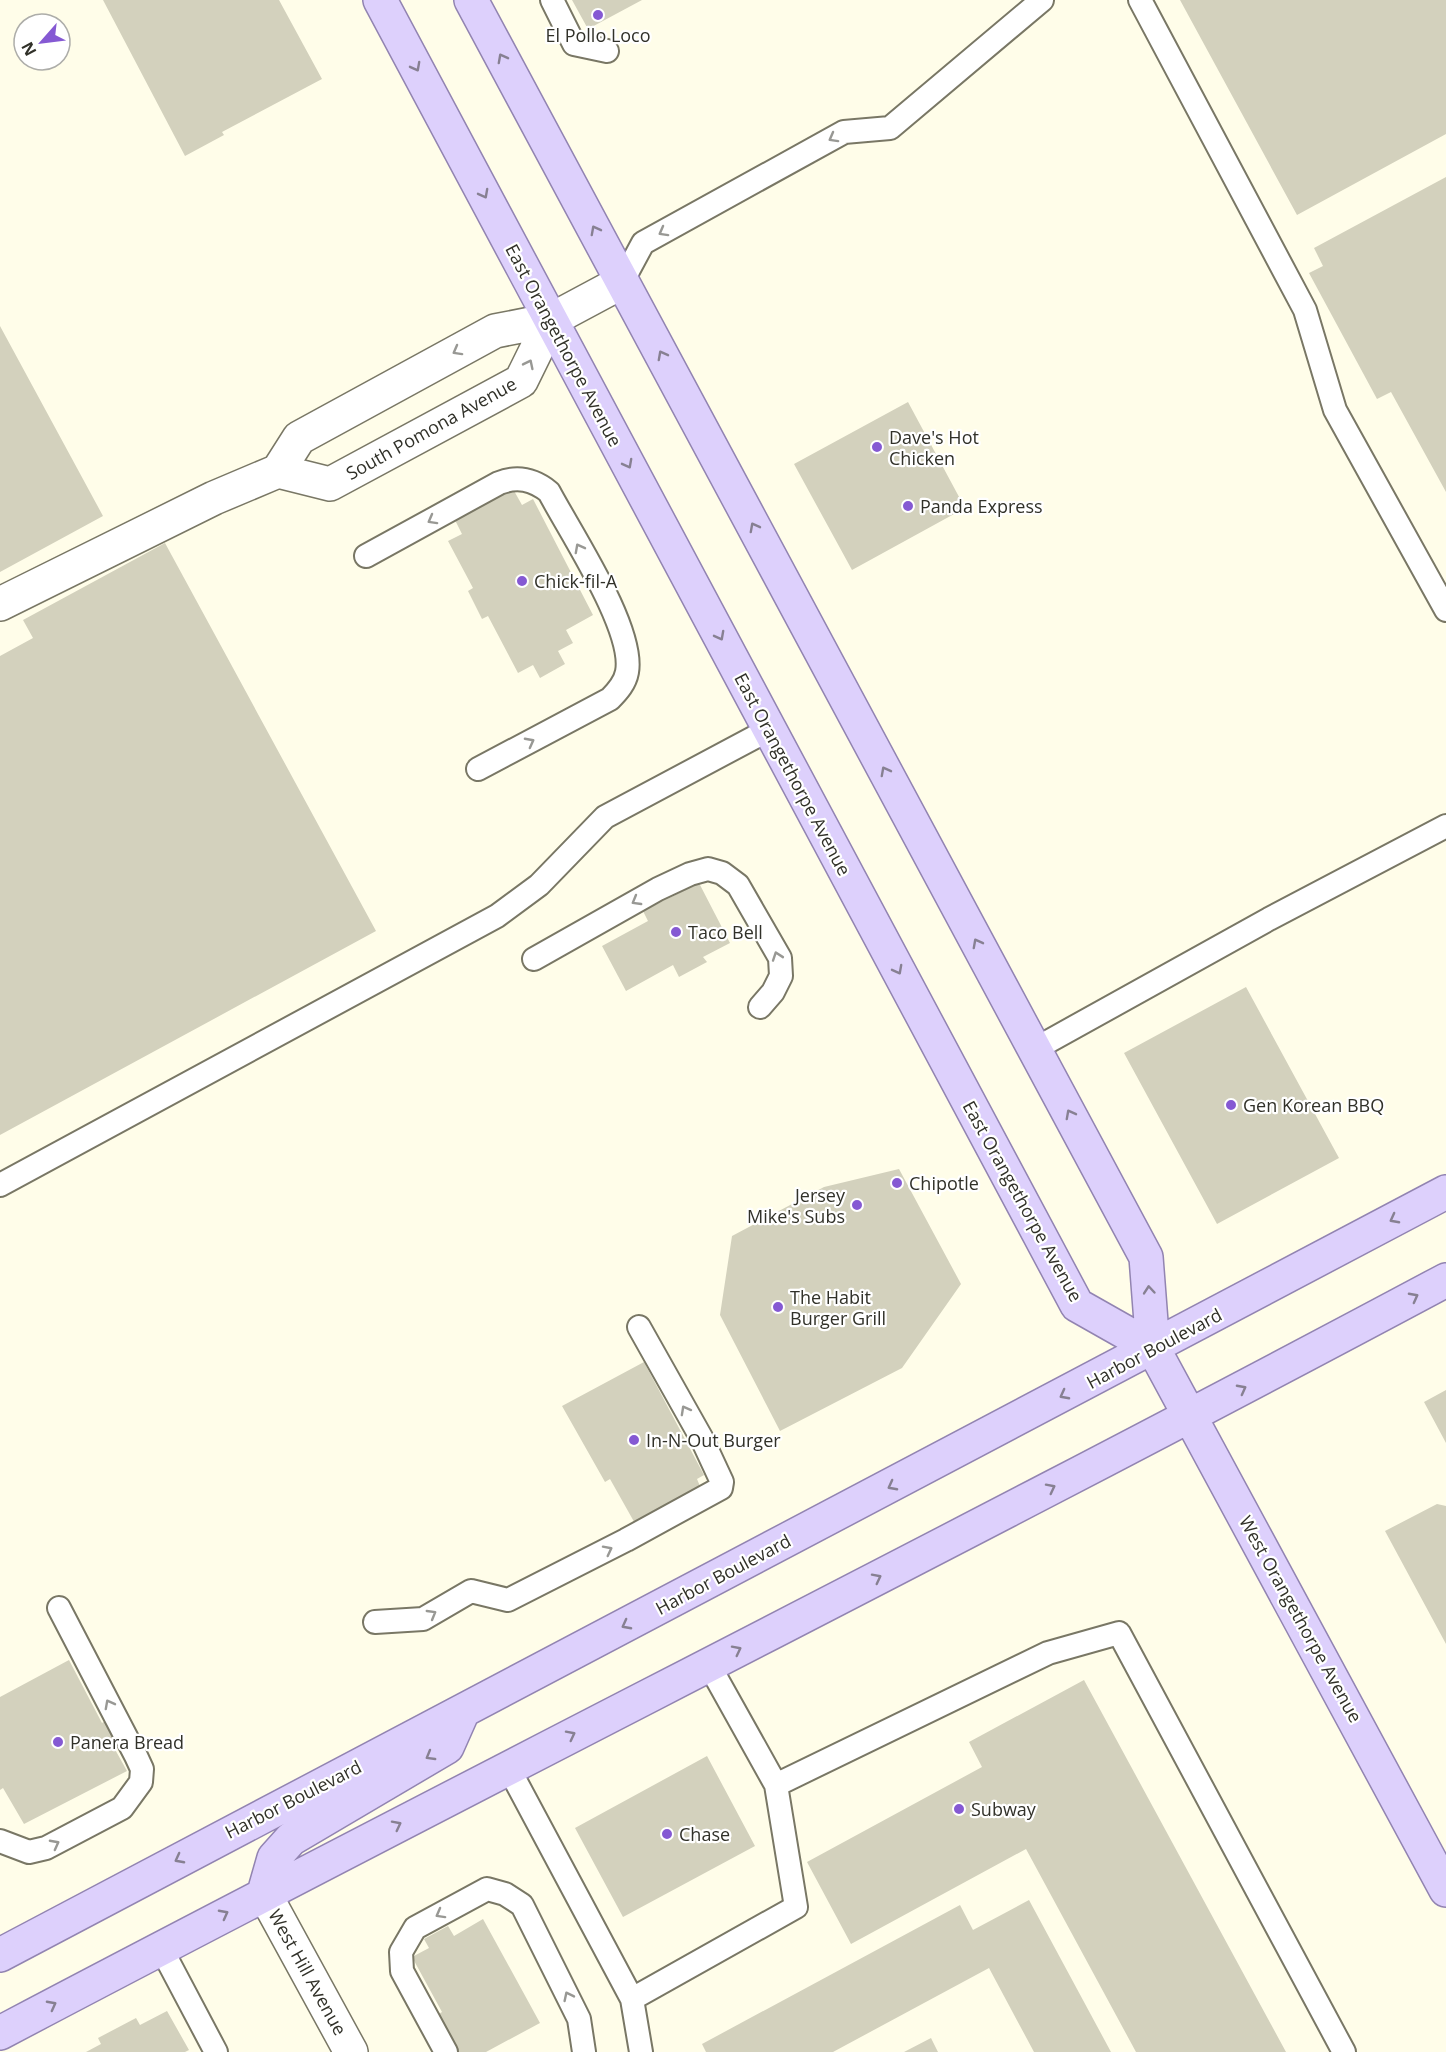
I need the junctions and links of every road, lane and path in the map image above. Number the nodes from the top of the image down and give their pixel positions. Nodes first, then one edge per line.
1 (380, 0) edge
2 (471, 0) edge
3 (552, 0) edge
4 (1042, 0) edge
5 (1140, 0) edge
6 (607, 51) dead end
7 (622, 282) junction
8 (551, 320) junction
9 (278, 471) junction
10 (366, 556) dead end
11 (0, 604) edge
12 (1446, 610) edge
13 (770, 729) junction
14 (478, 769) dead end
15 (1446, 826) edge
16 (534, 959) dead end
17 (760, 1006) dead end
18 (1035, 1049) junction
19 (0, 1185) edge
20 (1446, 1191) edge
21 (1446, 1280) edge
22 (639, 1327) dead end
23 (1153, 1348) junction
24 (1191, 1416) junction
25 (59, 1608) dead end
26 (375, 1622) dead end
27 (709, 1665) junction
28 (463, 1711) junction
29 (508, 1767) junction
30 (776, 1785) junction
31 (0, 1841) edge
32 (1446, 1890) edge
33 (264, 1893) junction
34 (161, 1948) junction
35 (0, 1955) edge
36 (632, 1999) junction
37 (0, 2033) edge
38 (216, 2052) edge
39 (351, 2052) edge
40 (446, 2052) edge
41 (584, 2052) edge
42 (642, 2052) edge
43 (1344, 2052) edge

1 -> 8 main road, East Orangethorpe Avenue
7 -> 2 main road
3 - 6 lane
4 -> 7 lane
5 - 12 lane
7 - 8 street
18 -> 7 main road
8 -> 9 street
9 -> 8 street, South Pomona Avenue
8 -> 13 main road, East Orangethorpe Avenue
9 - 11 street
14 -> 10 lane
13 - 19 lane
13 -> 23 main road, East Orangethorpe Avenue
15 - 18 lane
17 -> 16 lane
23 -> 18 main road
20 -> 23 main road, Harbor Boulevard
24 -> 21 main road
26 -> 22 lane
23 - 24 main road, West Orangethorpe Avenue
23 -> 28 main road, Harbor Boulevard
27 -> 24 main road
24 - 32 main road, West Orangethorpe Avenue
31 -> 25 lane
29 -> 27 main road
27 - 30 lane
28 -> 33 main road
28 -> 35 main road, Harbor Boulevard
33 -> 29 main road
29 - 36 lane
30 - 36 lane
30 - 43 lane
34 -> 33 main road
33 - 39 street, West Hill Avenue
37 -> 34 main road
34 - 38 lane
36 - 42 lane
41 -> 40 lane

